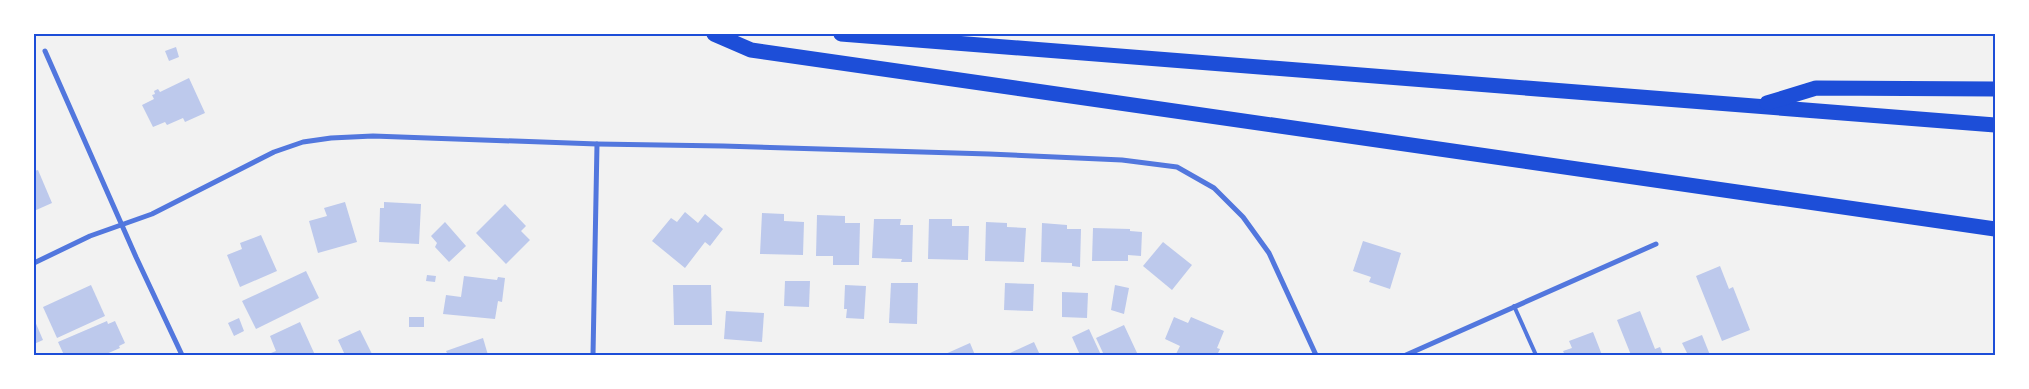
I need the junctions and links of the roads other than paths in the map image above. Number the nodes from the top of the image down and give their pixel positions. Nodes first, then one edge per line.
1 (714, 34) edge
2 (841, 34) edge
3 (45, 51) dead end
4 (1995, 89) edge
5 (1758, 106) junction
6 (1995, 124) edge
7 (597, 144) junction
8 (122, 224) junction
9 (1995, 230) edge
10 (1656, 244) dead end
11 (34, 262) edge
12 (1514, 306) junction
13 (182, 355) edge
14 (592, 355) edge
15 (1316, 355) edge
16 (1406, 355) edge
17 (1536, 355) edge

1 - 9 highway
2 - 5 highway
3 - 8 street
4 - 5 highway
5 - 6 highway
7 - 8 street
7 - 14 street
7 - 15 street
8 - 11 street
8 - 13 street
10 - 12 street
12 - 16 street
12 - 17 lane

